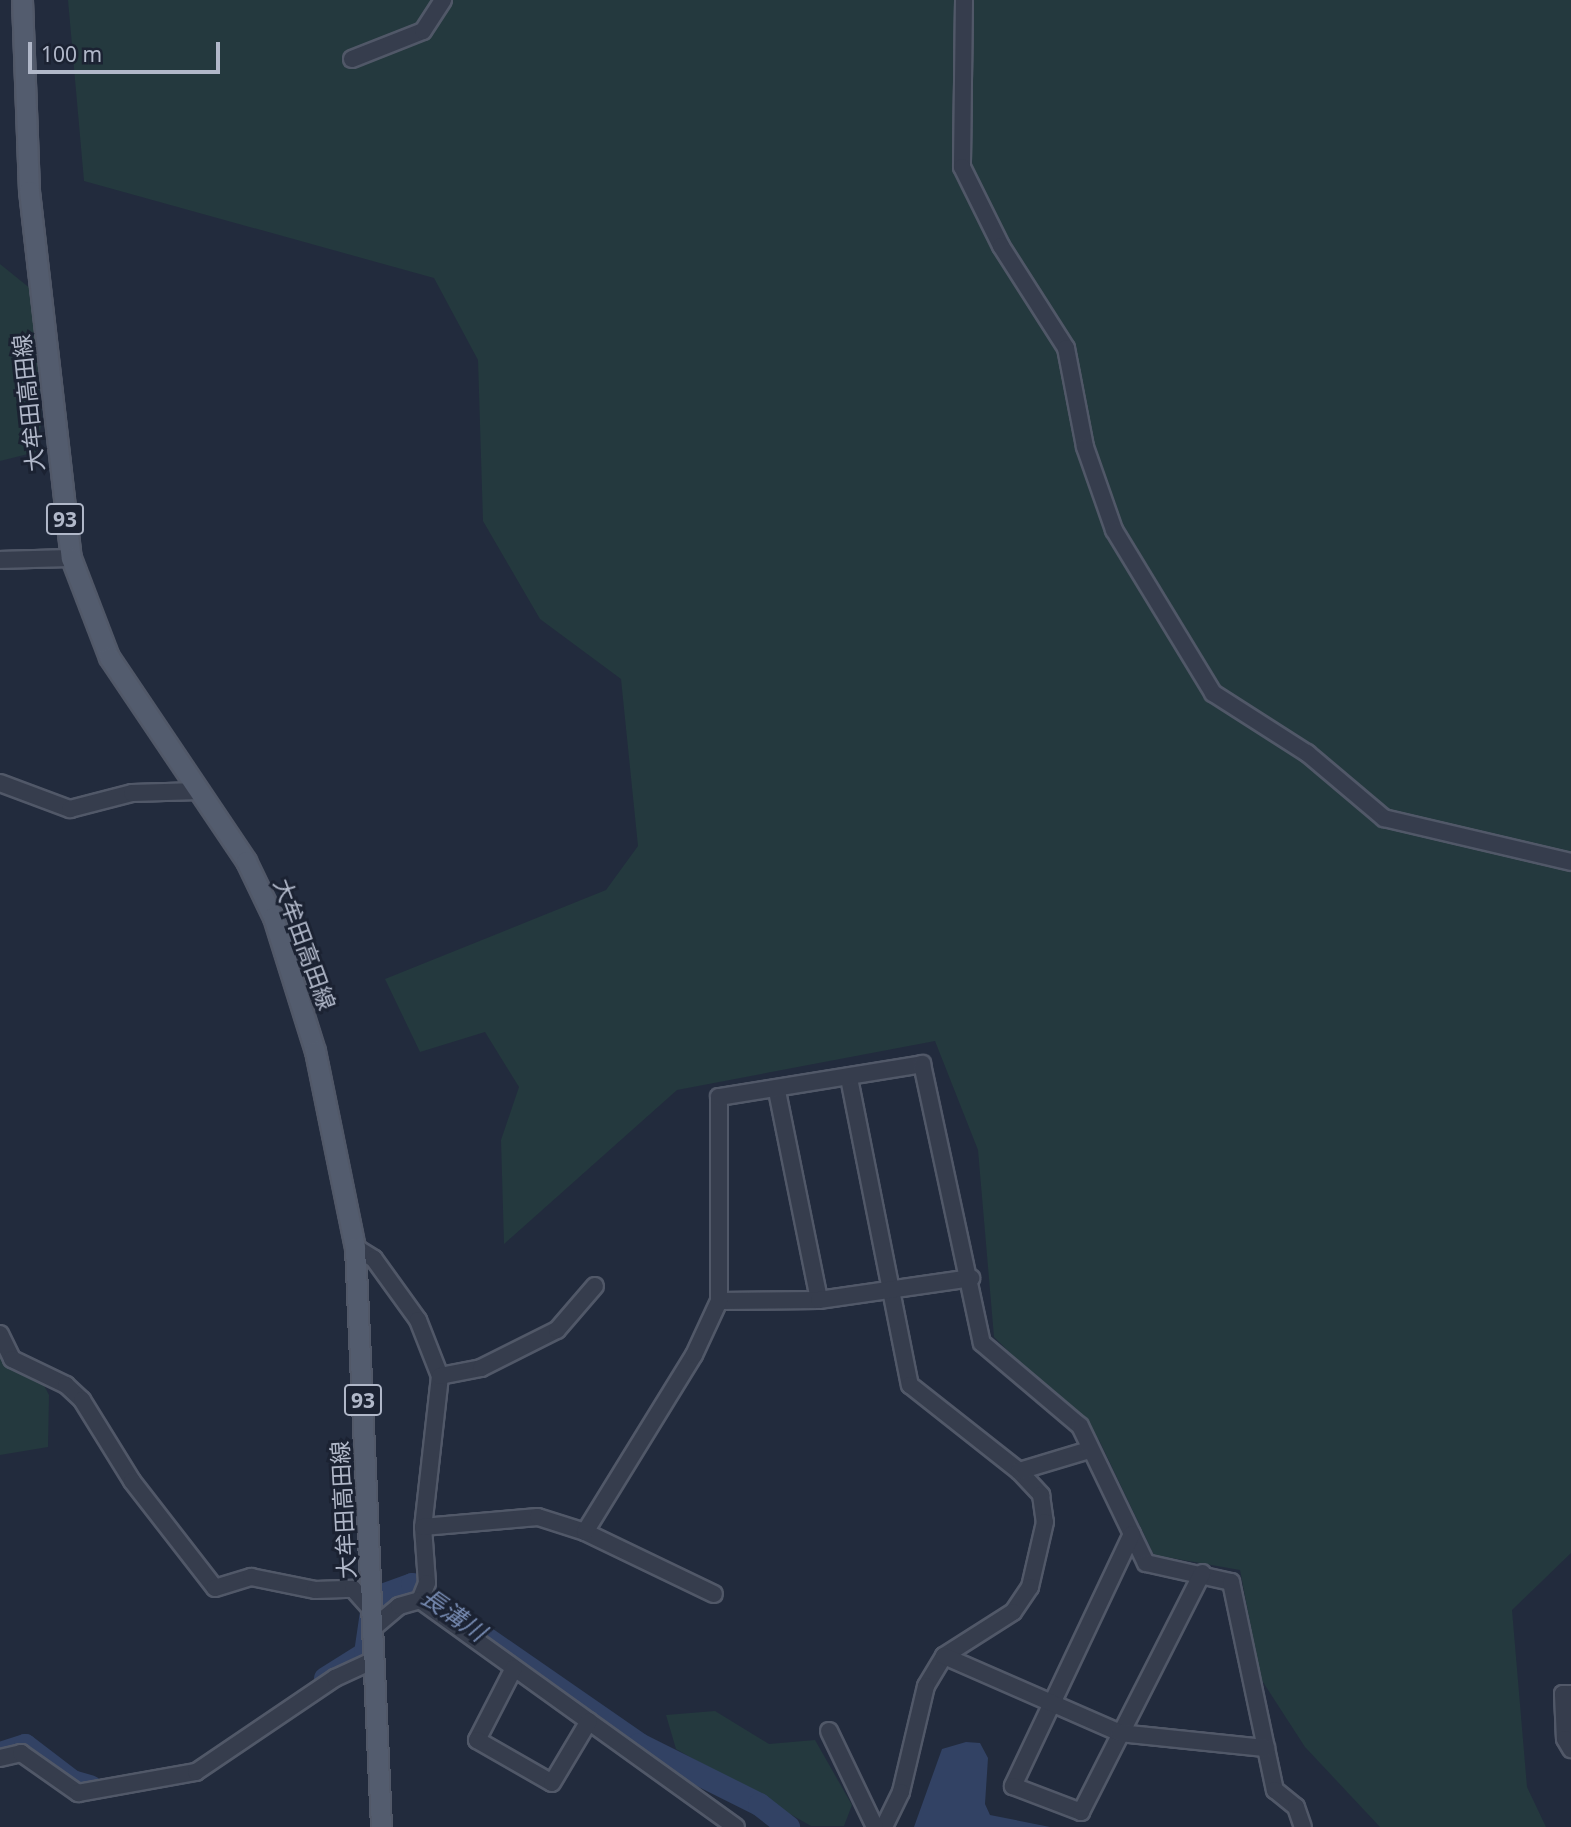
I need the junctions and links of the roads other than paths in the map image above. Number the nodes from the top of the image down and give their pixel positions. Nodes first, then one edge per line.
1 (22, 0) edge
2 (443, 0) edge
3 (964, 0) edge
4 (352, 59) dead end
5 (71, 558) junction
6 (0, 560) edge
7 (0, 783) edge
8 (199, 791) junction
9 (1571, 862) edge
10 (849, 1078) junction
11 (777, 1091) junction
12 (355, 1247) junction
13 (971, 1278) junction
14 (595, 1286) dead end
15 (890, 1289) junction
16 (819, 1300) junction
17 (719, 1301) junction
18 (0, 1334) edge
19 (440, 1376) junction
20 (1088, 1450) junction
21 (1019, 1471) junction
22 (423, 1527) junction
23 (585, 1532) junction
24 (1132, 1534) junction
25 (1202, 1573) junction
26 (714, 1594) dead end
27 (420, 1600) junction
28 (372, 1619) junction
29 (944, 1656) junction
30 (374, 1660) junction
31 (514, 1668) junction
32 (1571, 1694) edge
33 (1050, 1700) junction
34 (589, 1721) junction
35 (829, 1731) dead end
36 (1120, 1733) junction
37 (1266, 1748) junction
38 (1571, 1749) edge
39 (0, 1758) edge
40 (381, 1827) edge
41 (736, 1827) edge
42 (875, 1827) edge
43 (884, 1827) edge
44 (1303, 1827) edge

1 - 5 main road, 大牟田高田線 / 93
2 - 4 street
3 - 9 street
5 - 6 street
5 - 8 main road, 大牟田高田線 / 93
7 - 8 street
8 - 12 main road, 大牟田高田線 / 93
10 - 11 street
10 - 13 street
10 - 15 street
11 - 16 street
11 - 17 street
12 - 19 street
12 - 28 main road, 大牟田高田線 / 93
13 - 15 street
13 - 20 street
14 - 19 street
15 - 16 street
15 - 21 street
16 - 17 street
17 - 23 street
18 - 28 street
19 - 22 street
20 - 21 street
20 - 24 street
21 - 29 street
22 - 23 street
22 - 27 street
23 - 26 street
24 - 25 street
24 - 33 street
25 - 36 street
25 - 37 street
27 - 28 street
27 - 31 street
28 - 30 main road, 大牟田高田線 / 93
29 - 33 street
29 - 43 street
30 - 39 street
30 - 40 main road, 大牟田高田線 / 93
31 - 34 street
31 - 34 street
32 - 38 street
33 - 36 street
33 - 36 street
34 - 41 street
35 - 42 street
36 - 37 street
37 - 44 street

